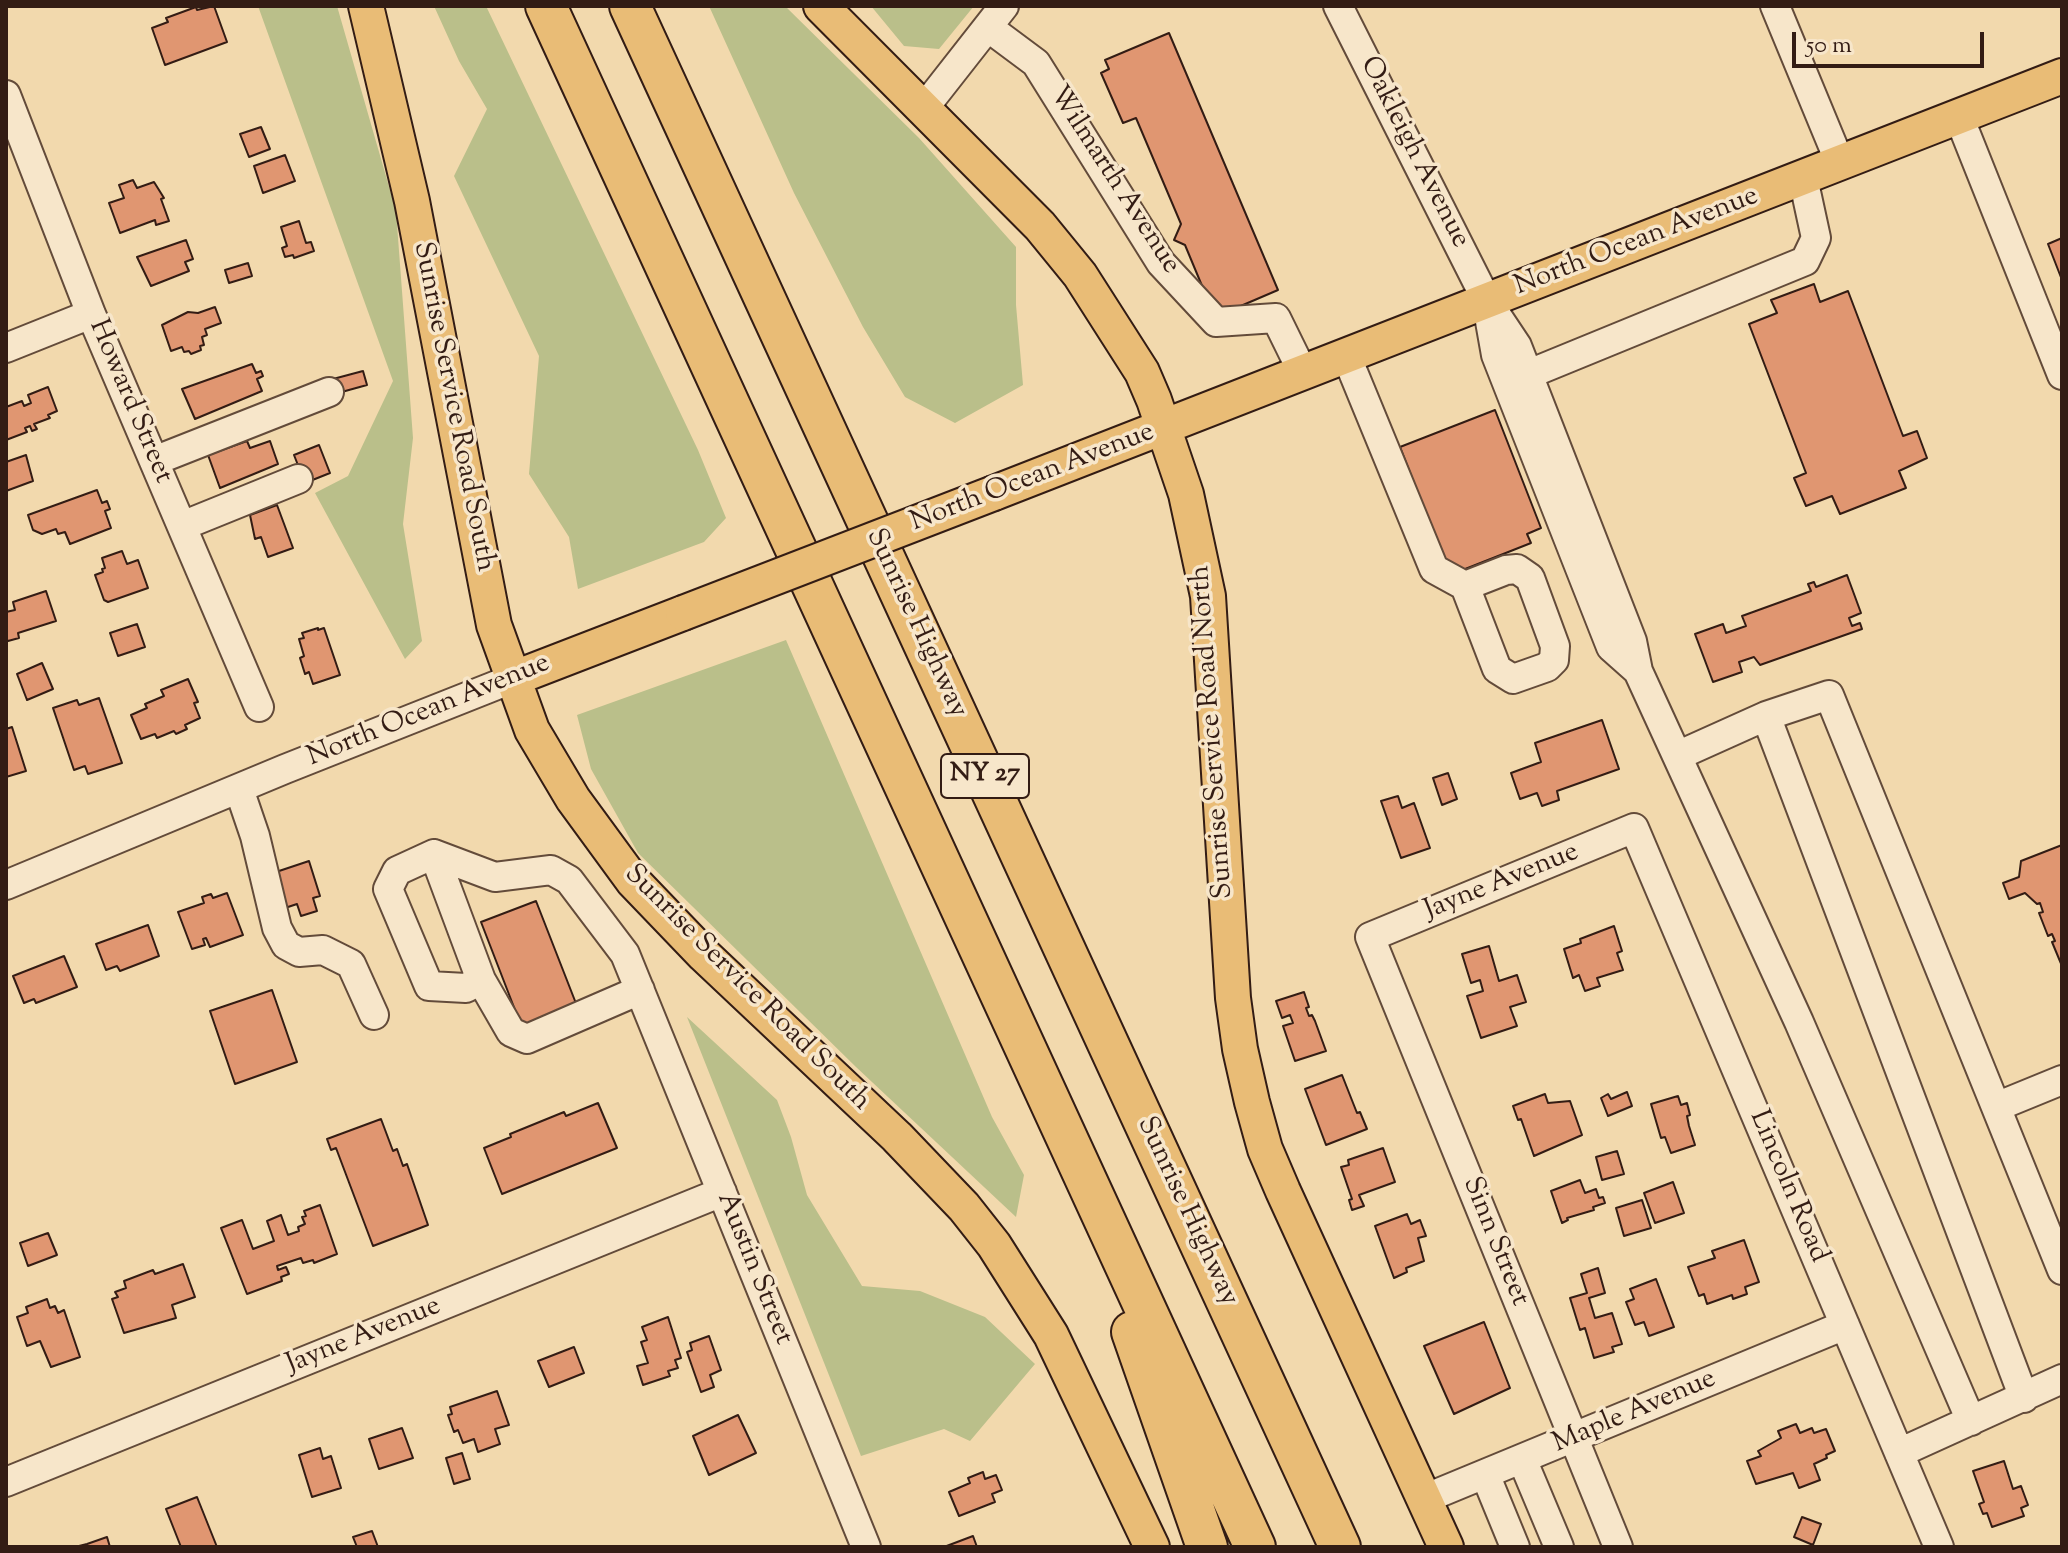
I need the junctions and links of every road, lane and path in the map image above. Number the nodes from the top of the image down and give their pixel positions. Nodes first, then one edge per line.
1 (366, 6) edge
2 (546, 6) edge
3 (630, 6) edge
4 (821, 6) edge
5 (1338, 6) edge
6 (1775, 6) edge
7 (996, 17) edge
8 (2062, 76) edge
9 (6, 95) edge
10 (924, 108) junction
11 (1959, 117) junction
12 (1840, 163) junction
13 (1803, 178) junction
14 (1487, 301) junction
15 (91, 314) junction
16 (6, 348) edge
17 (1346, 355) junction
18 (1303, 373) junction
19 (2062, 375) edge
20 (1517, 379) junction
21 (329, 392) dead end
22 (1165, 428) junction
23 (154, 461) junction
24 (298, 479) dead end
25 (182, 526) junction
26 (1465, 586) dead end
27 (512, 679) junction
28 (259, 707) dead end
29 (1766, 716) junction
30 (1677, 756) junction
31 (239, 789) junction
32 (1634, 828) joint
33 (434, 854) junction
34 (6, 885) edge
35 (1370, 937) joint
36 (481, 980) junction
37 (640, 990) junction
38 (374, 1015) dead end
39 (2062, 1080) edge
40 (1996, 1107) junction
41 (1068, 1142) junction
42 (722, 1192) junction
43 (2062, 1270) edge
44 (1845, 1325) junction
45 (2062, 1379) edge
46 (2024, 1398) junction
47 (1971, 1421) junction
48 (1575, 1438) junction
49 (1293, 1444) junction
50 (1899, 1453) junction
51 (1522, 1459) junction
52 (1485, 1474) junction
53 (6, 1482) edge
54 (1424, 1499) junction
55 (866, 1547) edge
56 (1152, 1547) edge
57 (1207, 1547) edge
58 (1255, 1547) edge
59 (1340, 1547) edge
60 (1358, 1547) edge
61 (1446, 1547) edge
62 (1515, 1547) edge
63 (1559, 1547) edge
64 (1618, 1547) edge
65 (1939, 1547) edge

1 - 27 main road, Sunrise Service Road South
2 - 41 highway, NY 27
3 - 49 highway, Sunrise Highway / NY 27
4 - 10 main road, Sunrise Service Road North
5 - 14 street, Oakleigh Avenue
6 - 12 street
7 - 10 street
7 - 18 street, Wilmarth Avenue
8 - 11 main road, North Ocean Avenue
9 - 15 street, Howard Street
10 - 22 main road, Sunrise Service Road North
11 - 12 main road, North Ocean Avenue
11 - 19 street
12 - 13 main road, North Ocean Avenue
13 - 14 main road, North Ocean Avenue
13 - 20 street
14 - 17 main road, North Ocean Avenue
14 - 20 street, Oakleigh Avenue
15 - 16 street
15 - 23 street, Howard Street
17 - 18 main road, North Ocean Avenue
17 - 26 street
18 - 22 main road, North Ocean Avenue
20 - 30 street, Oakleigh Avenue
21 - 23 street
22 - 27 main road, North Ocean Avenue, bridge
22 - 54 main road, Sunrise Service Road North
23 - 25 street, Howard Street
24 - 25 street
25 - 28 street, Howard Street
27 - 31 street, North Ocean Avenue
27 - 56 main road, Sunrise Service Road South
29 - 30 street
29 - 40 street
29 - 46 street
30 - 47 street
31 - 34 street, North Ocean Avenue
31 - 38 street
32 - 35 street, Jayne Avenue
32 - 44 street, Lincoln Road
33 - 36 street
33 - 36 street
33 - 37 street, Austin Street
35 - 48 street, Sinn Street
36 - 37 street
37 - 42 street, Austin Street
39 - 40 street
40 - 43 street
41 - 57 highway
41 - 58 highway, NY 27
42 - 53 street, Jayne Avenue
42 - 55 street, Austin Street
44 - 48 street, Maple Avenue
44 - 50 street, Lincoln Road
45 - 46 street
46 - 47 street
47 - 50 street
48 - 51 street, Maple Avenue
48 - 64 street, Sinn Street
49 - 59 highway, Sunrise Highway / NY 27
49 - 60 highway
50 - 65 street, Lincoln Road
51 - 52 street, Maple Avenue
51 - 63 street
52 - 54 street, Maple Avenue
52 - 62 street
54 - 61 main road, Sunrise Service Road North

